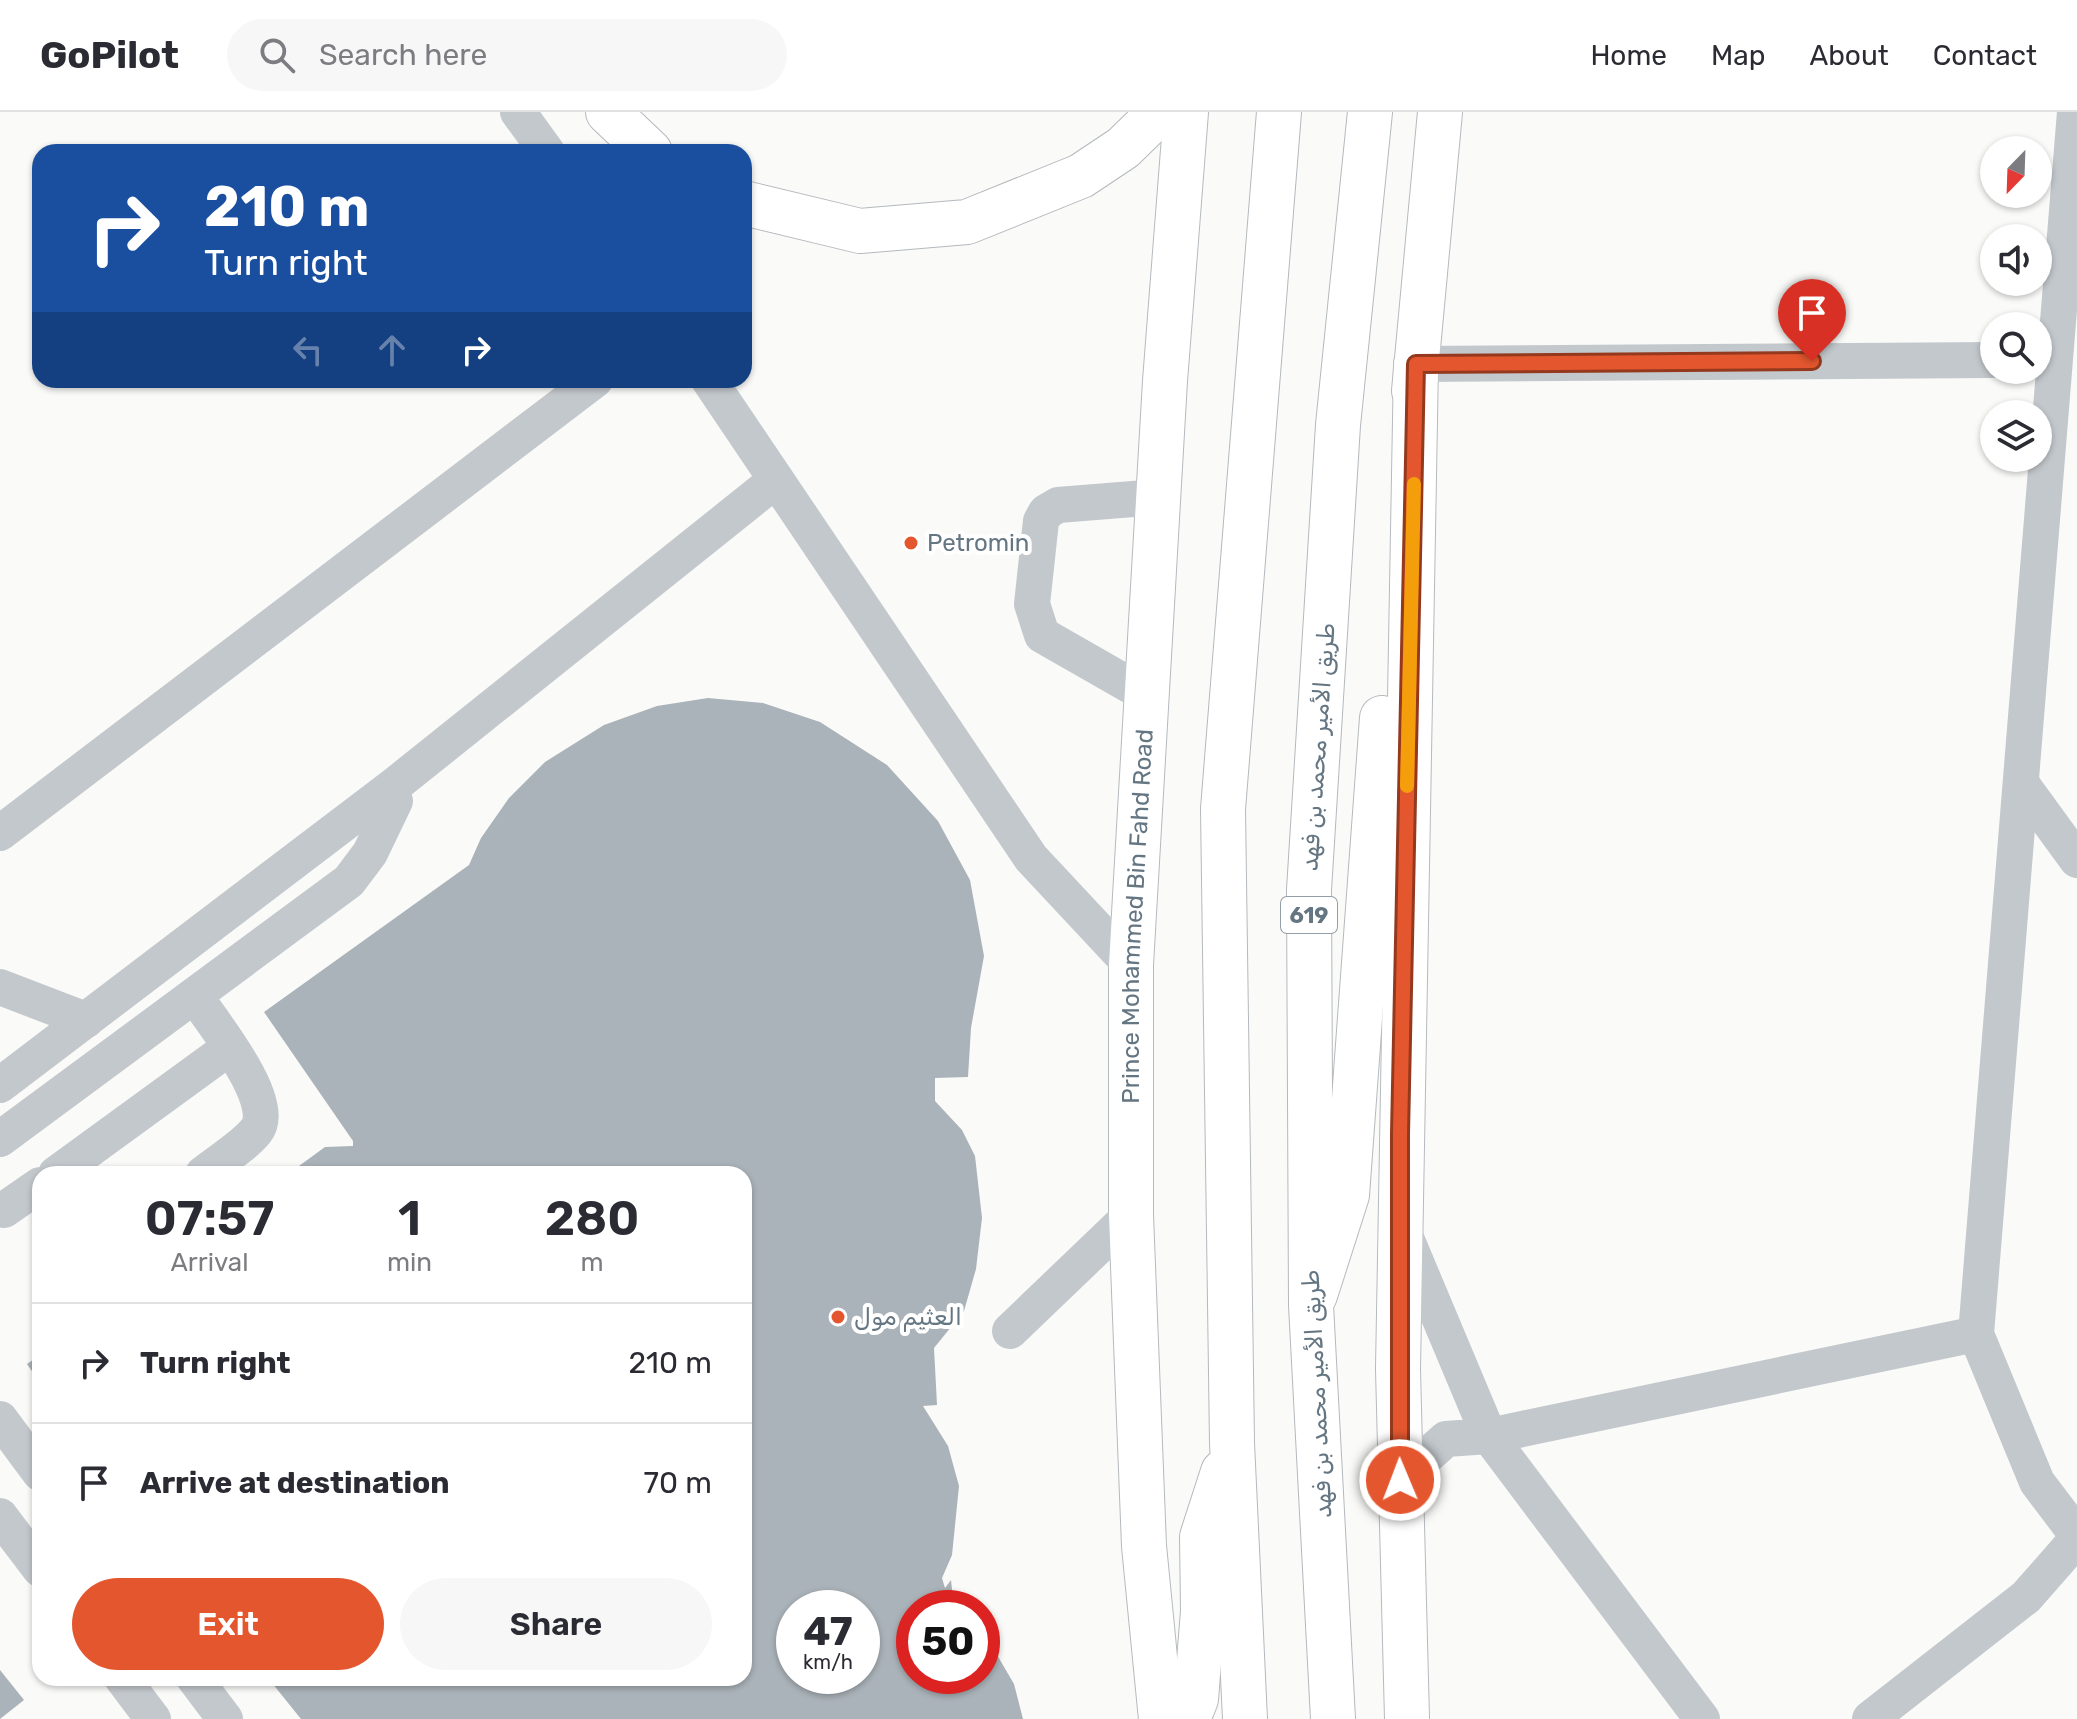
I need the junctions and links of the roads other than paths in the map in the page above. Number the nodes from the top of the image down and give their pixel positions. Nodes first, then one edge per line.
1 (518, 112) edge
2 (608, 112) edge
3 (1160, 112) edge
4 (1186, 112) edge
5 (1279, 112) edge
6 (1370, 112) edge
7 (1440, 112) edge
8 (1458, 112) edge
9 (2075, 112) edge
10 (541, 144) edge
11 (642, 144) edge
12 (1435, 155) junction
13 (752, 205) edge
14 (1980, 360) edge
15 (2057, 361) edge
16 (1416, 364) junction
17 (584, 388) edge
18 (714, 388) edge
19 (776, 480) junction
20 (1158, 497) junction
21 (1147, 695) junction
22 (2021, 783) junction
23 (395, 801) dead end
24 (0, 833) edge
25 (2077, 860) edge
26 (1131, 965) junction
27 (0, 987) edge
28 (195, 996) junction
29 (86, 1020) junction
30 (229, 1048) junction
31 (0, 1085) edge
32 (0, 1139) edge
33 (82, 1166) edge
34 (213, 1166) edge
35 (32, 1191) edge
36 (4, 1210) dead end
37 (1131, 1215) junction
38 (1399, 1220) junction
39 (1311, 1305) junction
40 (1010, 1331) dead end
41 (1976, 1334) junction
42 (0, 1419) edge
43 (1489, 1436) junction
44 (1232, 1443) junction
45 (32, 1462) edge
46 (1400, 1480) junction
47 (0, 1516) edge
48 (2077, 1537) edge
49 (32, 1558) edge
50 (128, 1686) edge
51 (200, 1686) edge
52 (153, 1719) edge
53 (225, 1719) edge
54 (1161, 1719) edge
55 (1188, 1719) edge
56 (1245, 1719) edge
57 (1333, 1719) edge
58 (1407, 1719) edge
59 (1702, 1719) edge
60 (1870, 1719) edge

1 - 10 street
2 - 11 main road
3 - 13 main road
4 - 20 main road, Prince Mohammed Bin Fahd Road
5 - 44 main road
6 - 39 main road, طريق الأمير محمد بن فهد / 619
7 - 12 main road
8 - 12 main road
9 - 15 street
12 - 16 main road
14 - 16 street
15 - 22 street
16 - 38 main road
16 - 39 main road
17 - 24 street
18 - 19 street
19 - 26 street
19 - 29 street
20 - 21 main road, Prince Mohammed Bin Fahd Road
20 - 21 street
21 - 26 main road, Prince Mohammed Bin Fahd Road
22 - 25 street
22 - 41 street
23 - 28 street
26 - 37 main road, Prince Mohammed Bin Fahd Road
27 - 29 street
28 - 30 street
28 - 32 street
29 - 31 street
30 - 33 street
30 - 34 street
35 - 36 street
37 - 40 street
37 - 54 main road, Prince Mohammed Bin Fahd Road
38 - 43 street
38 - 46 main road
39 - 57 main road, طريق الأمير محمد بن فهد / 619
41 - 43 street
41 - 48 street
42 - 45 street
43 - 46 street
43 - 59 street
44 - 55 main road
44 - 56 main road
46 - 58 main road
47 - 49 street
48 - 60 street
50 - 52 street
51 - 53 street

